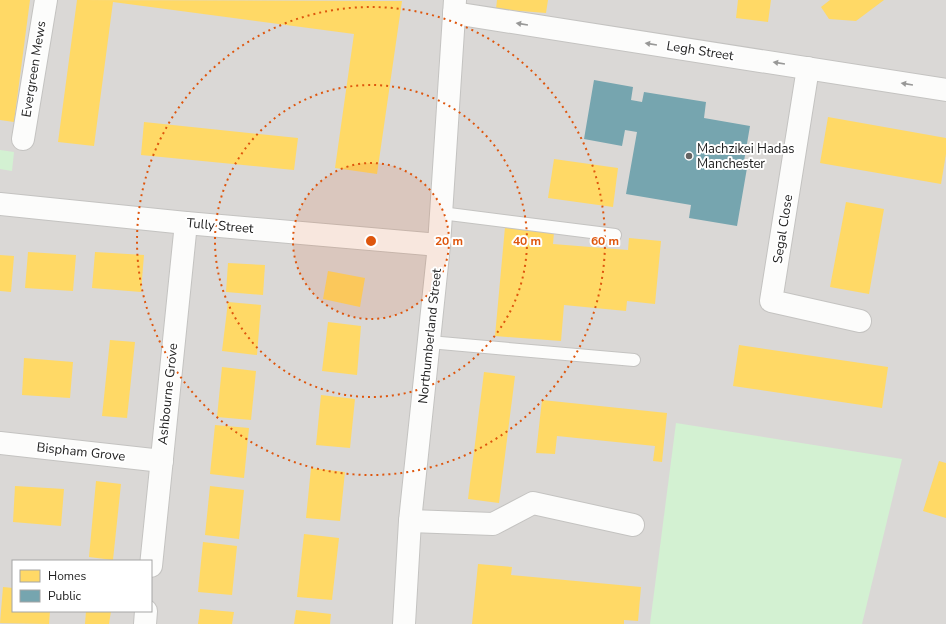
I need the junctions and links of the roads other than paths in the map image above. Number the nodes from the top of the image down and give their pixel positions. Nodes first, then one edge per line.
1 (46, 0) edge
2 (455, 7) edge
3 (808, 68) junction
4 (946, 90) edge
5 (23, 139) dead end
6 (0, 204) edge
7 (441, 213) junction
8 (186, 223) junction
9 (615, 235) dead end
10 (440, 245) junction
11 (860, 321) dead end
12 (429, 342) junction
13 (634, 360) dead end
14 (0, 443) edge
15 (162, 460) junction
16 (410, 521) junction
17 (633, 525) dead end
18 (152, 560) edge
19 (146, 612) edge
20 (145, 624) edge
21 (404, 624) edge

1 - 5 street, Evergreen Mews
3 -> 2 street, Legh Street
2 - 7 street, Northumberland Street
4 -> 3 street, Legh Street
3 - 11 street, Segal Close
6 - 8 street, Tully Street
7 - 9 lane
7 - 10 street, Northumberland Street
8 - 10 street, Tully Street
8 - 15 street, Ashbourne Grove
10 - 12 street, Northumberland Street
12 - 13 lane
12 - 16 street, Northumberland Street
14 - 15 street, Bispham Grove
15 - 18 street, Ashbourne Grove
16 - 17 street
16 - 21 street, Northumberland Street
19 - 20 street

